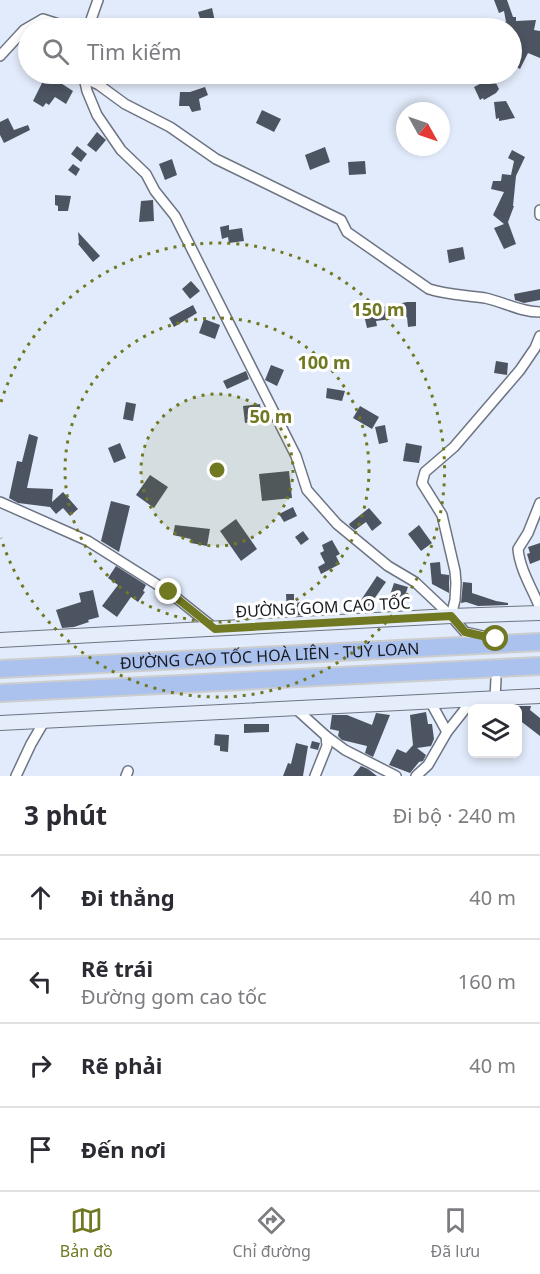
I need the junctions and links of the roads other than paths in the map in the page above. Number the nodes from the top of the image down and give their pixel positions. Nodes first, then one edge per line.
1 (98, 0) edge
2 (92, 18) edge
3 (18, 36) edge
4 (0, 56) edge
5 (86, 84) edge
6 (97, 84) edge
7 (540, 210) edge
8 (540, 215) edge
9 (540, 312) edge
10 (540, 336) edge
11 (0, 502) edge
12 (540, 502) edge
13 (540, 608) edge
14 (540, 614) edge
15 (451, 616) junction
16 (215, 629) junction
17 (496, 639) dead end
18 (0, 640) edge
19 (540, 642) edge
20 (540, 666) edge
21 (0, 669) edge
22 (496, 679) dead end
23 (0, 693) edge
24 (540, 696) edge
25 (495, 698) junction
26 (473, 699) junction
27 (430, 701) junction
28 (295, 708) junction
29 (45, 720) junction
30 (0, 723) edge
31 (447, 732) junction
32 (326, 736) junction
33 (16, 776) edge
34 (315, 776) edge
35 (396, 776) edge
36 (416, 776) edge

1 - 2 street
3 - 4 street
5 - 15 street
6 - 9 street
7 - 8 street
10 - 15 street
11 - 16 street
12 - 13 street
14 - 15 main road, ĐƯỜNG GOM CAO TỐC
15 - 16 main road, ĐƯỜNG GOM CAO TỐC
15 - 17 street
16 - 18 main road, ĐƯỜNG GOM CAO TỐC
19 - 21 highway, ĐƯỜNG CAO TỐC HOÀ LIÊN - TUÝ LOAN
20 - 23 highway, ĐƯỜNG CAO TỐC HOÀ LIÊN - TUÝ LOAN
22 - 25 street
24 - 25 main road
25 - 26 main road
26 - 27 main road
26 - 31 street
27 - 28 main road
27 - 31 street
28 - 29 main road
28 - 32 street
29 - 30 main road
29 - 33 street
31 - 36 street
32 - 34 street
32 - 35 street

